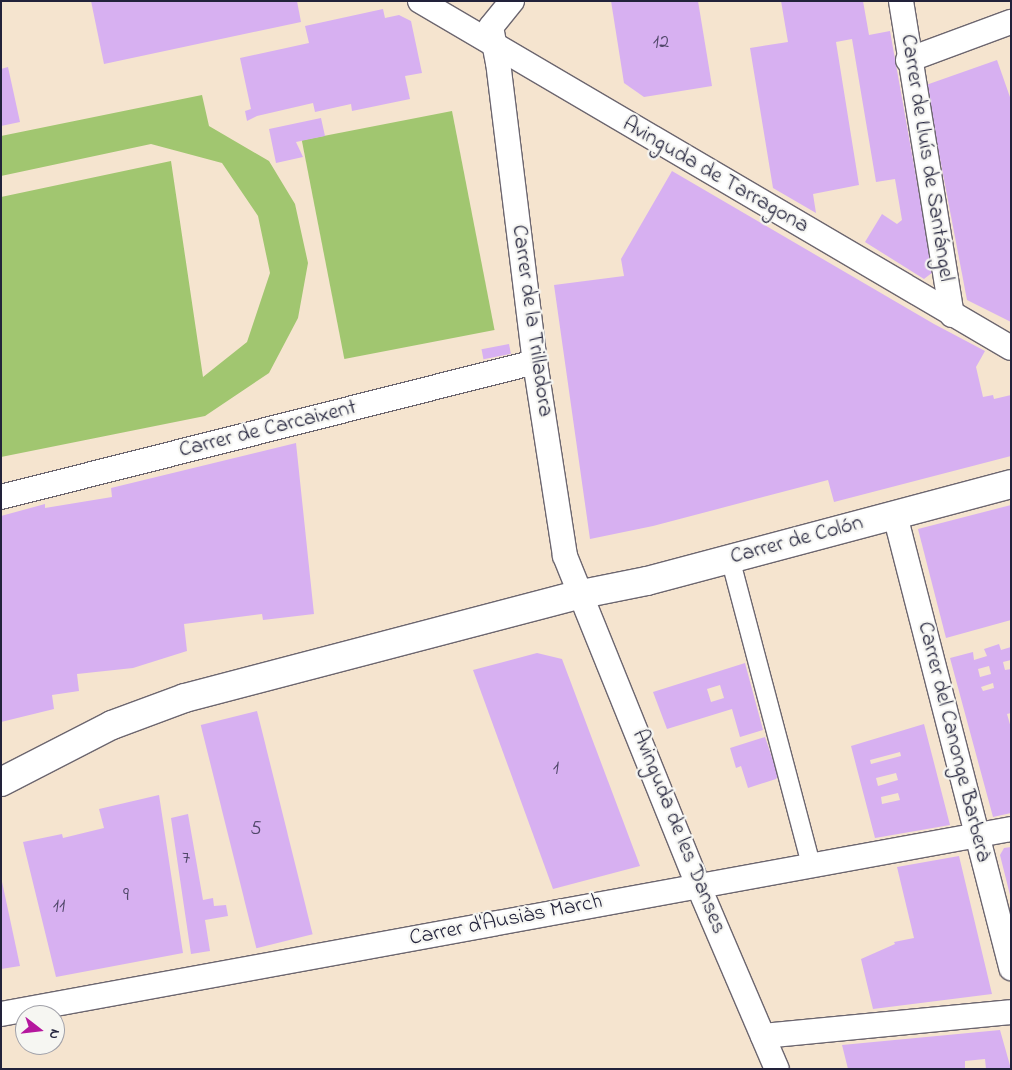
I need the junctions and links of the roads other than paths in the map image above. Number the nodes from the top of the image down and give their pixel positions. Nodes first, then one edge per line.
1 (420, 1) edge
2 (512, 1) edge
3 (901, 1) edge
4 (1011, 22) edge
5 (494, 45) junction
6 (908, 60) junction
7 (952, 315) junction
8 (1011, 348) edge
9 (535, 362) junction
10 (1011, 484) edge
11 (1, 497) edge
12 (895, 515) junction
13 (730, 558) junction
14 (582, 594) junction
15 (1, 782) edge
16 (1011, 829) edge
17 (978, 835) junction
18 (811, 864) junction
19 (698, 885) junction
20 (1011, 968) edge
21 (1011, 1012) edge
22 (1, 1014) edge
23 (764, 1036) junction
24 (777, 1069) edge

1 - 5 street, Avinguda de Tarragona
2 - 5 street, Carrer de la Trilladora
3 - 6 street, Carrer de Lluís de Santángel
4 - 6 street
5 - 7 street, Avinguda de Tarragona
5 - 9 street, Carrer de la Trilladora
6 - 7 street, Carrer de Lluís de Santángel
7 - 8 street, Avinguda de Tarragona
9 - 11 street, Carrer de Carcaixent
9 - 14 street, Carrer de la Trilladora
10 - 12 street, Carrer de Colón
12 - 13 street, Carrer de Colón
12 - 17 street, Carrer del Canonge Barberà
13 - 14 street, Carrer de Colón
13 - 18 street
14 - 15 street, Carrer de Colón
14 - 19 street, Avinguda de les Danses
16 - 17 street, Carrer d'Ausiàs March
17 - 18 street, Carrer d'Ausiàs March
17 - 20 street, Carrer del Canonge Barberà
18 - 19 street, Carrer d'Ausiàs March
19 - 22 street, Carrer d'Ausiàs March
19 - 23 street, Avinguda de les Danses
21 - 23 street
23 - 24 street, Avinguda de les Danses

